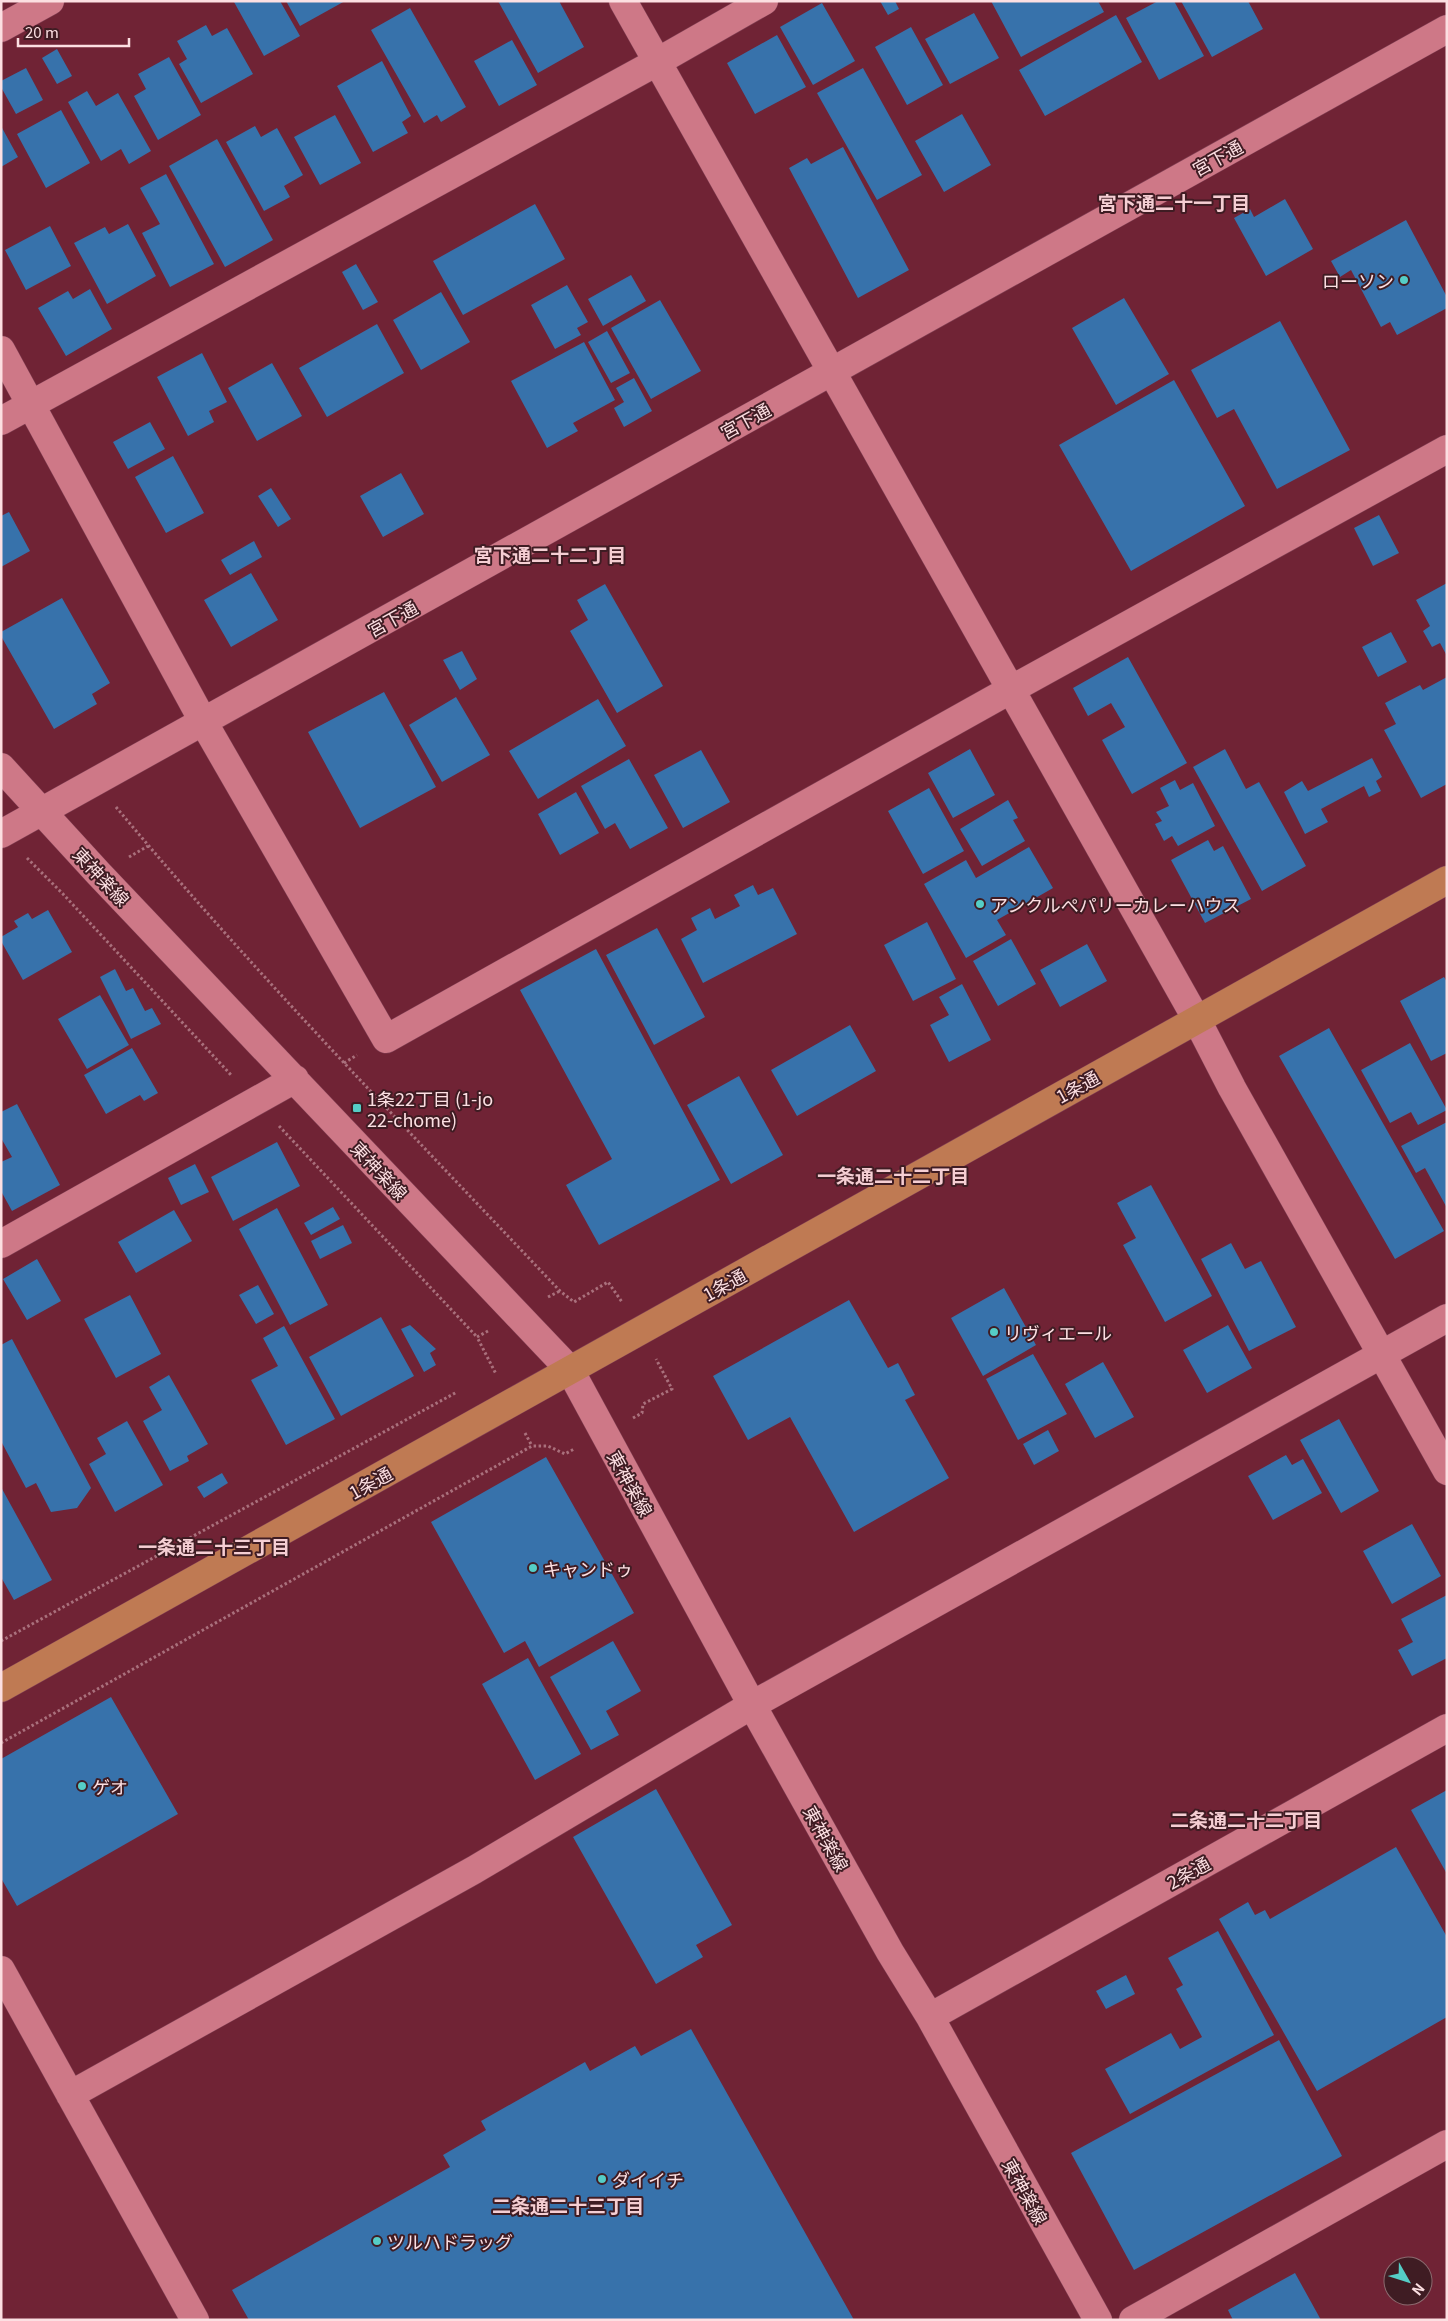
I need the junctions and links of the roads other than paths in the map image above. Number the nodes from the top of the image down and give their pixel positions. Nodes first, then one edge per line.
1 (50, 1) edge
2 (624, 1) edge
3 (764, 1) edge
4 (1, 28) edge
5 (1447, 29) edge
6 (657, 62) junction
7 (1, 350) edge
8 (832, 372) junction
9 (31, 403) junction
10 (1, 421) edge
11 (1447, 449) edge
12 (1010, 690) junction
13 (204, 722) junction
14 (1, 767) edge
15 (44, 812) junction
16 (1, 834) edge
17 (1447, 880) edge
18 (1197, 1020) junction
19 (295, 1079) junction
20 (1, 1244) edge
21 (1447, 1318) edge
22 (1381, 1355) junction
23 (570, 1370) junction
24 (1447, 1471) edge
25 (1, 1688) edge
26 (752, 1705) junction
27 (1447, 1728) edge
28 (1, 1970) edge
29 (930, 2017) junction
30 (70, 2095) junction
31 (1447, 2144) edge
32 (195, 2320) edge
33 (1098, 2320) edge
34 (1133, 2320) edge

1 - 4 street
2 - 6 street
3 - 6 street
5 - 8 street, 宮下通
6 - 8 street
6 - 9 street
7 - 9 street
8 - 12 street
8 - 13 street, 宮下通
9 - 10 street
9 - 13 street
11 - 12 street
12 - 13 street
12 - 18 street
13 - 15 street, 宮下通
14 - 15 street, 東神楽線
15 - 16 street, 宮下通
15 - 19 street, 東神楽線
17 - 18 main road, 1条通
18 - 22 street
18 - 23 main road, 1条通
19 - 20 street
19 - 23 street, 東神楽線
21 - 22 street
22 - 24 street
22 - 26 street
23 - 25 main road, 1条通
23 - 26 street, 東神楽線
26 - 29 street, 東神楽線
26 - 30 street
27 - 29 street, 2条通
28 - 30 street
29 - 33 street, 東神楽線
30 - 32 street
31 - 34 street

